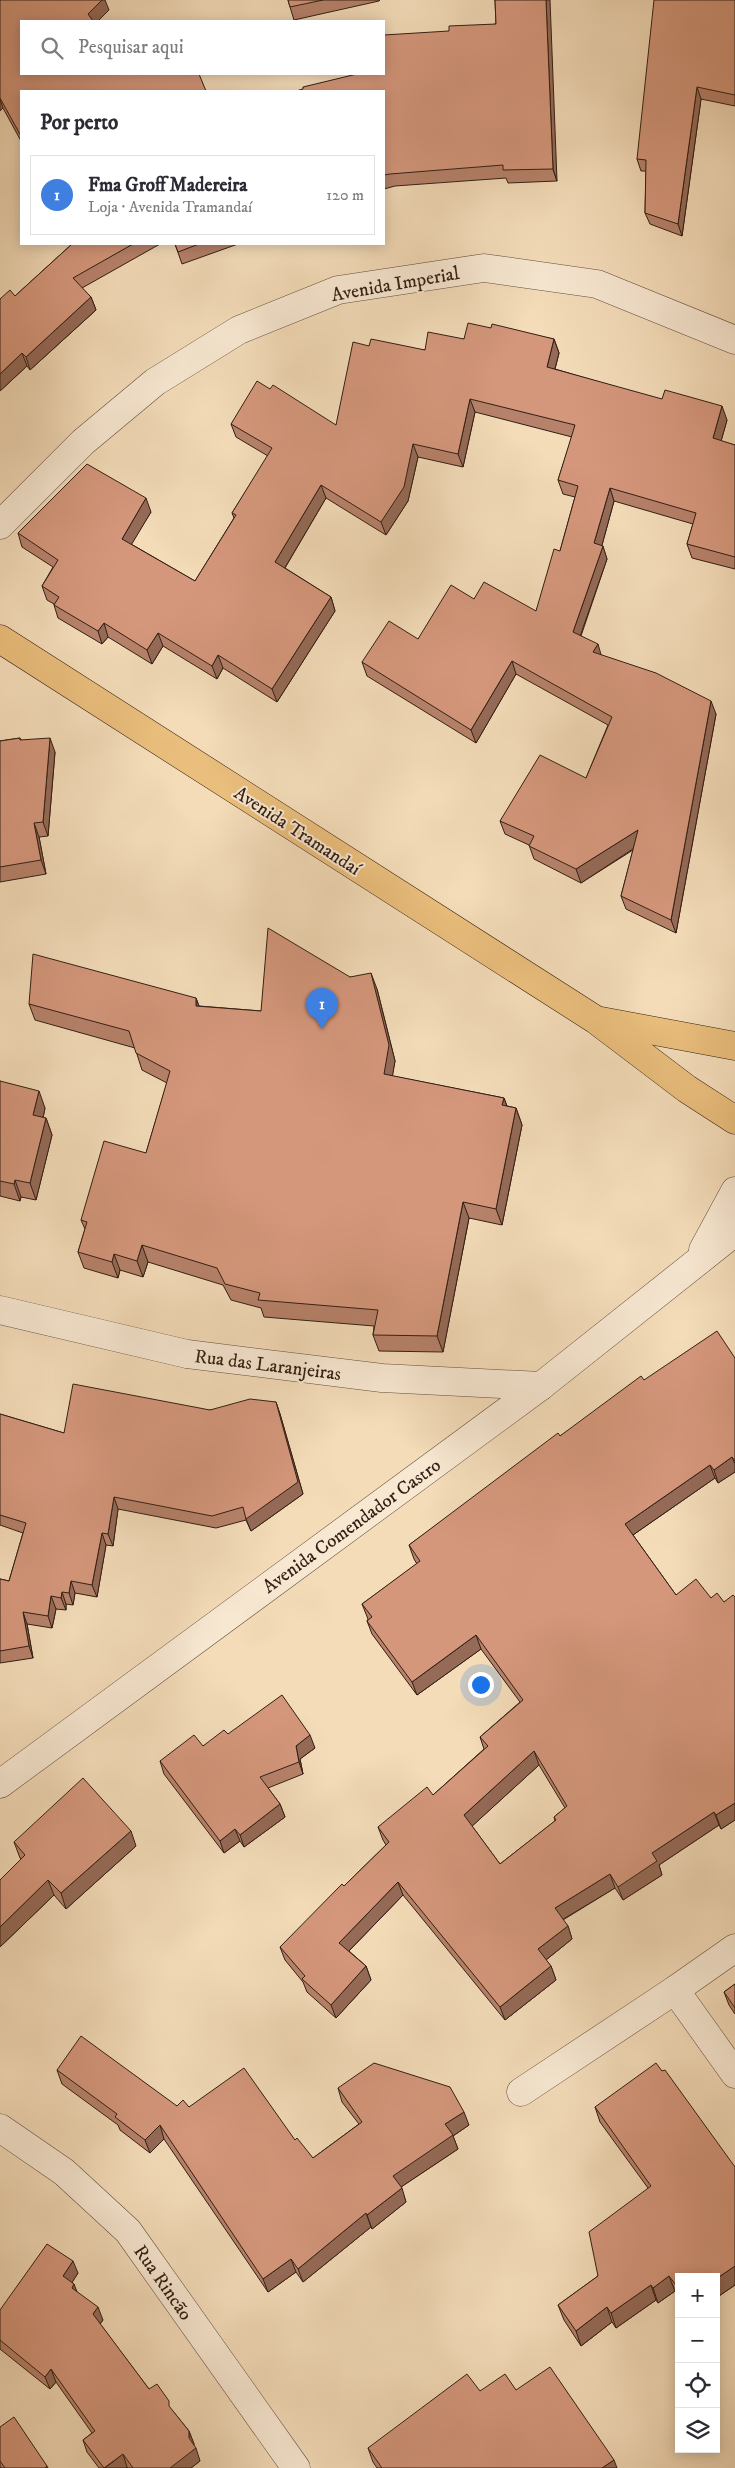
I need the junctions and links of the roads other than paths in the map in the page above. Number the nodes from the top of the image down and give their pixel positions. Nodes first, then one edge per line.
1 (735, 340) edge
2 (0, 525) edge
3 (0, 639) edge
4 (596, 1020) junction
5 (735, 1046) edge
6 (735, 1120) edge
7 (735, 1191) edge
8 (735, 1232) edge
9 (698, 1260) junction
10 (0, 1310) edge
11 (541, 1386) junction
12 (0, 1784) edge
13 (735, 1948) edge
14 (675, 1990) junction
15 (735, 2074) edge
16 (521, 2092) dead end
17 (0, 2128) edge
18 (296, 2468) edge

1 - 2 street, Avenida Imperial
3 - 4 main road, Avenida Tramandaí
4 - 5 main road, Avenida Tramandaí
4 - 6 main road, Avenida Tramandaí
7 - 9 street, Avenida Comendador Castro
8 - 9 street, Avenida Comendador Castro
9 - 11 street, Avenida Comendador Castro
10 - 11 street, Rua das Laranjeiras
11 - 12 street, Avenida Comendador Castro
13 - 14 street
14 - 15 street
14 - 16 street
17 - 18 street, Rua Rincão

